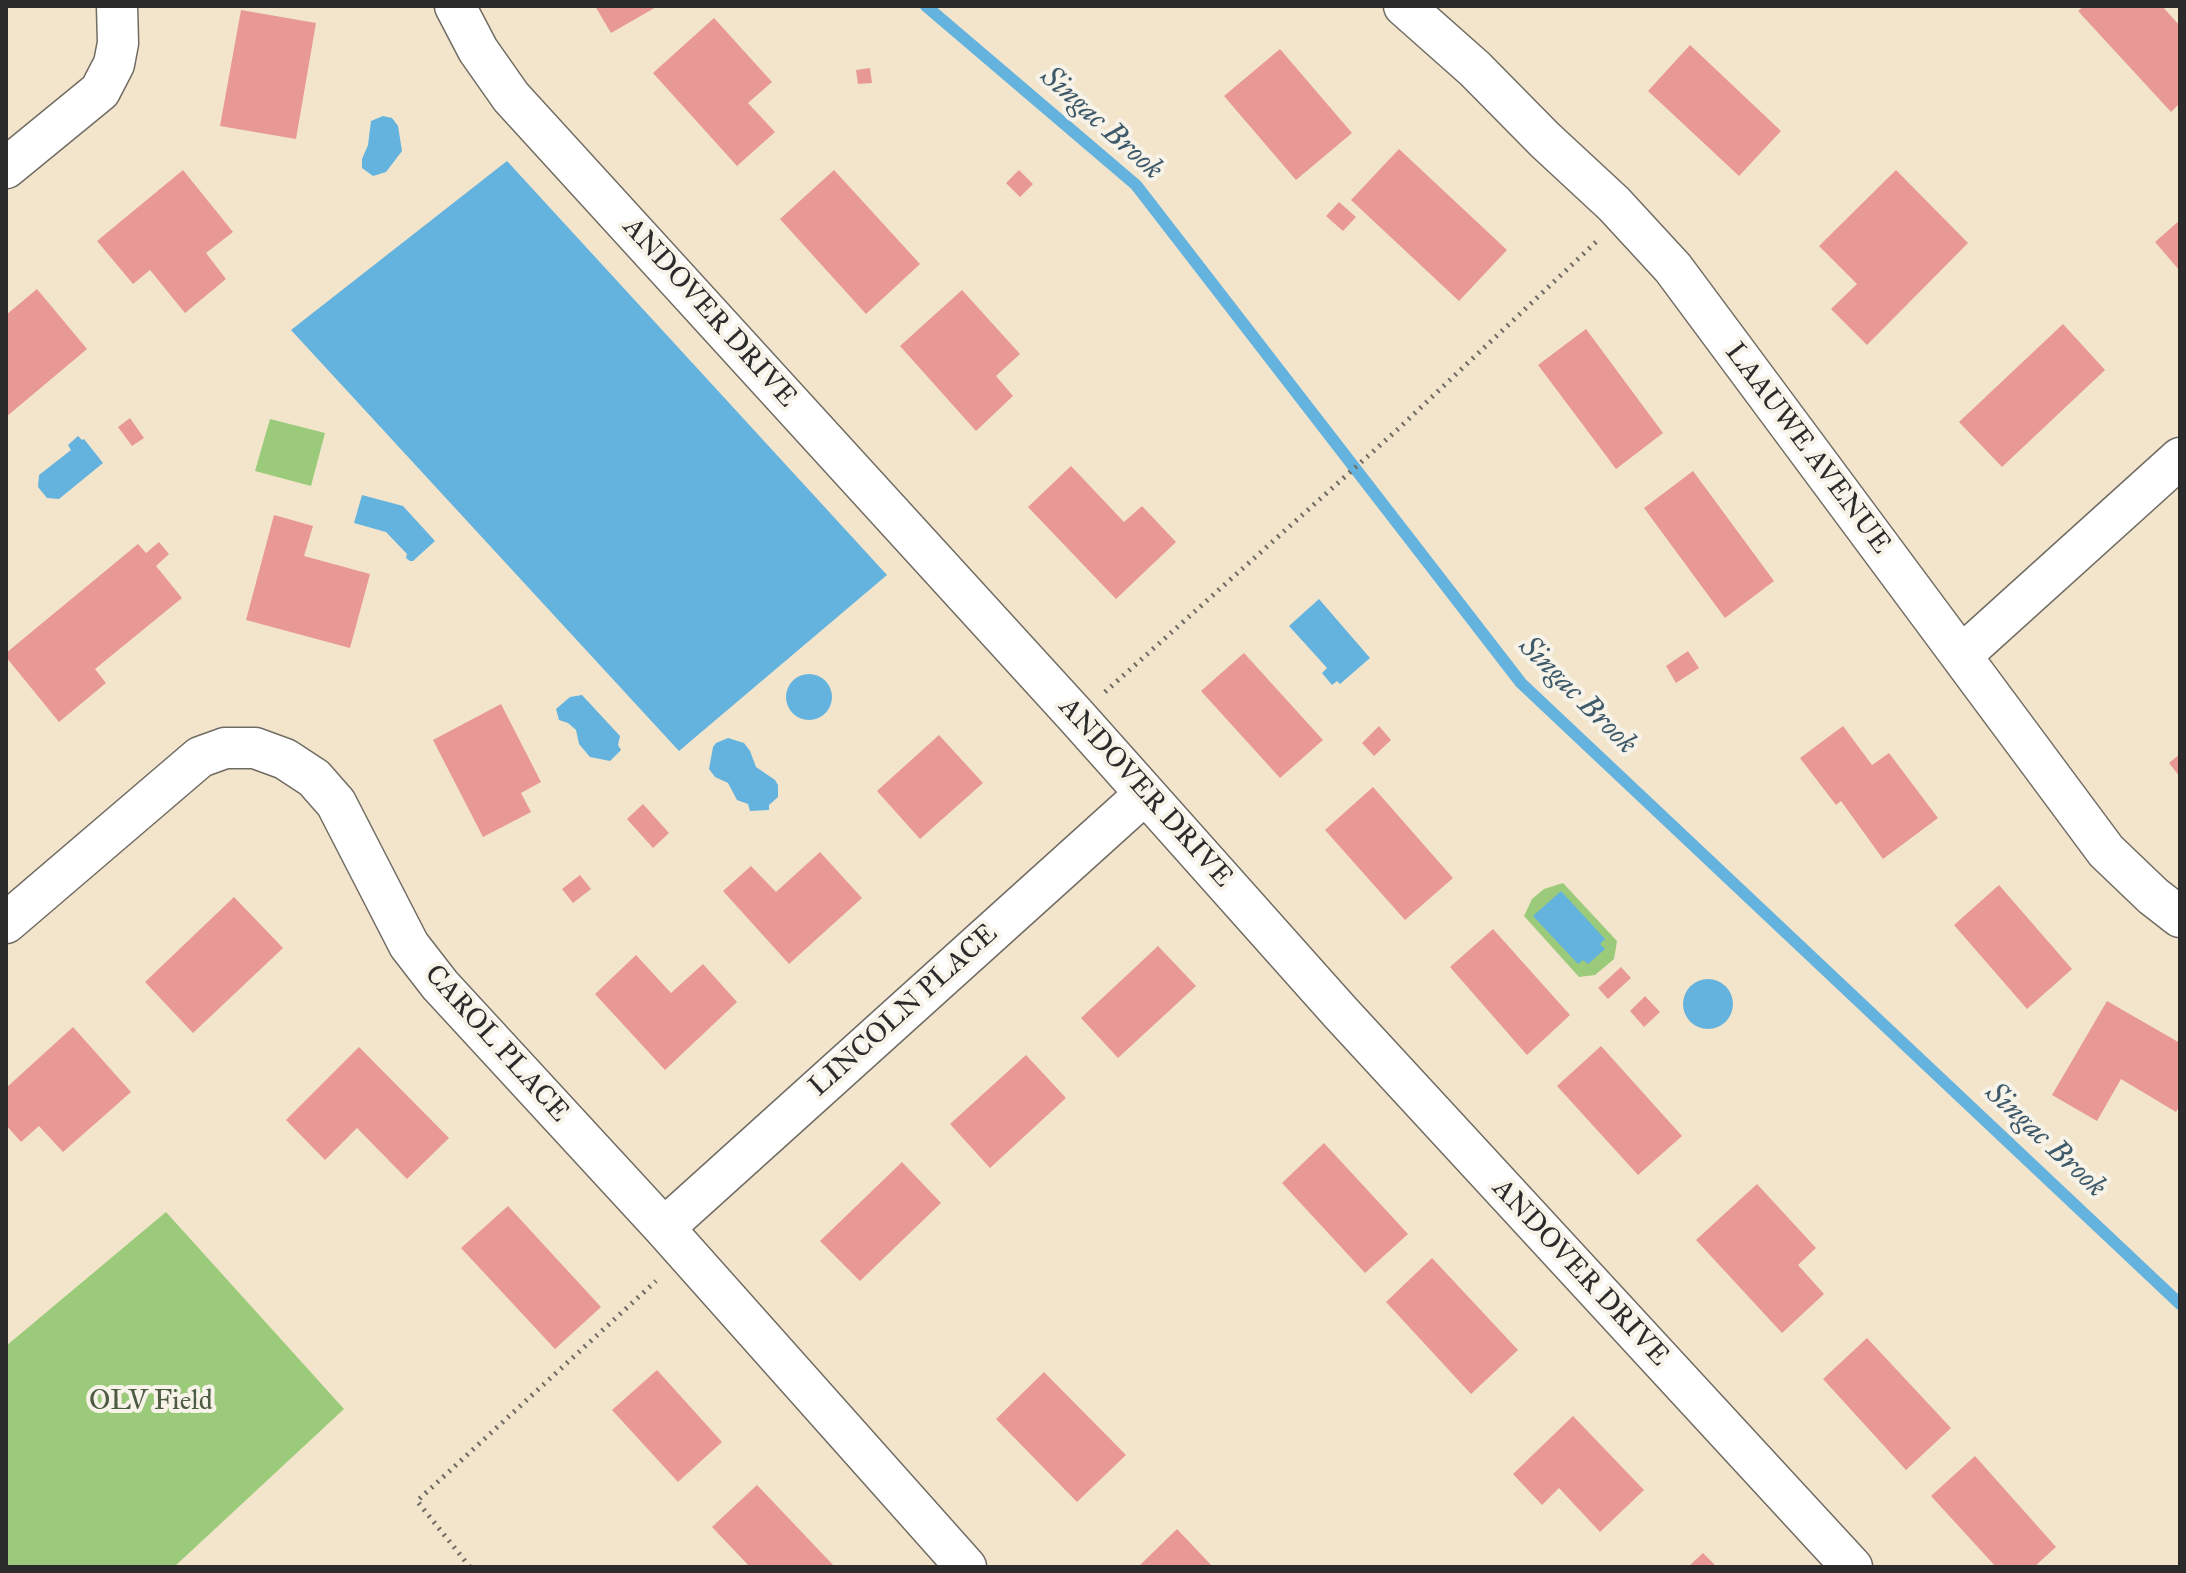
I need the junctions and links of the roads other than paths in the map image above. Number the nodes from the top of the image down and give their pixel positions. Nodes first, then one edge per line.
1 (117, 6) edge
2 (455, 6) edge
3 (1404, 6) edge
4 (6, 168) edge
5 (2180, 458) edge
6 (1962, 655) junction
7 (1145, 794) junction
8 (2180, 917) edge
9 (6, 923) edge
10 (675, 1241) junction
11 (966, 1567) edge
12 (1852, 1567) edge

1 - 4 street
2 - 7 street, ANDOVER DRIVE
3 - 6 street, LAAUWE AVENUE
5 - 6 street
6 - 8 street, LAAUWE AVENUE
7 - 10 street, LINCOLN PLACE
7 - 12 street, ANDOVER DRIVE
9 - 10 street, CAROL PLACE
10 - 11 street, CAROL PLACE

